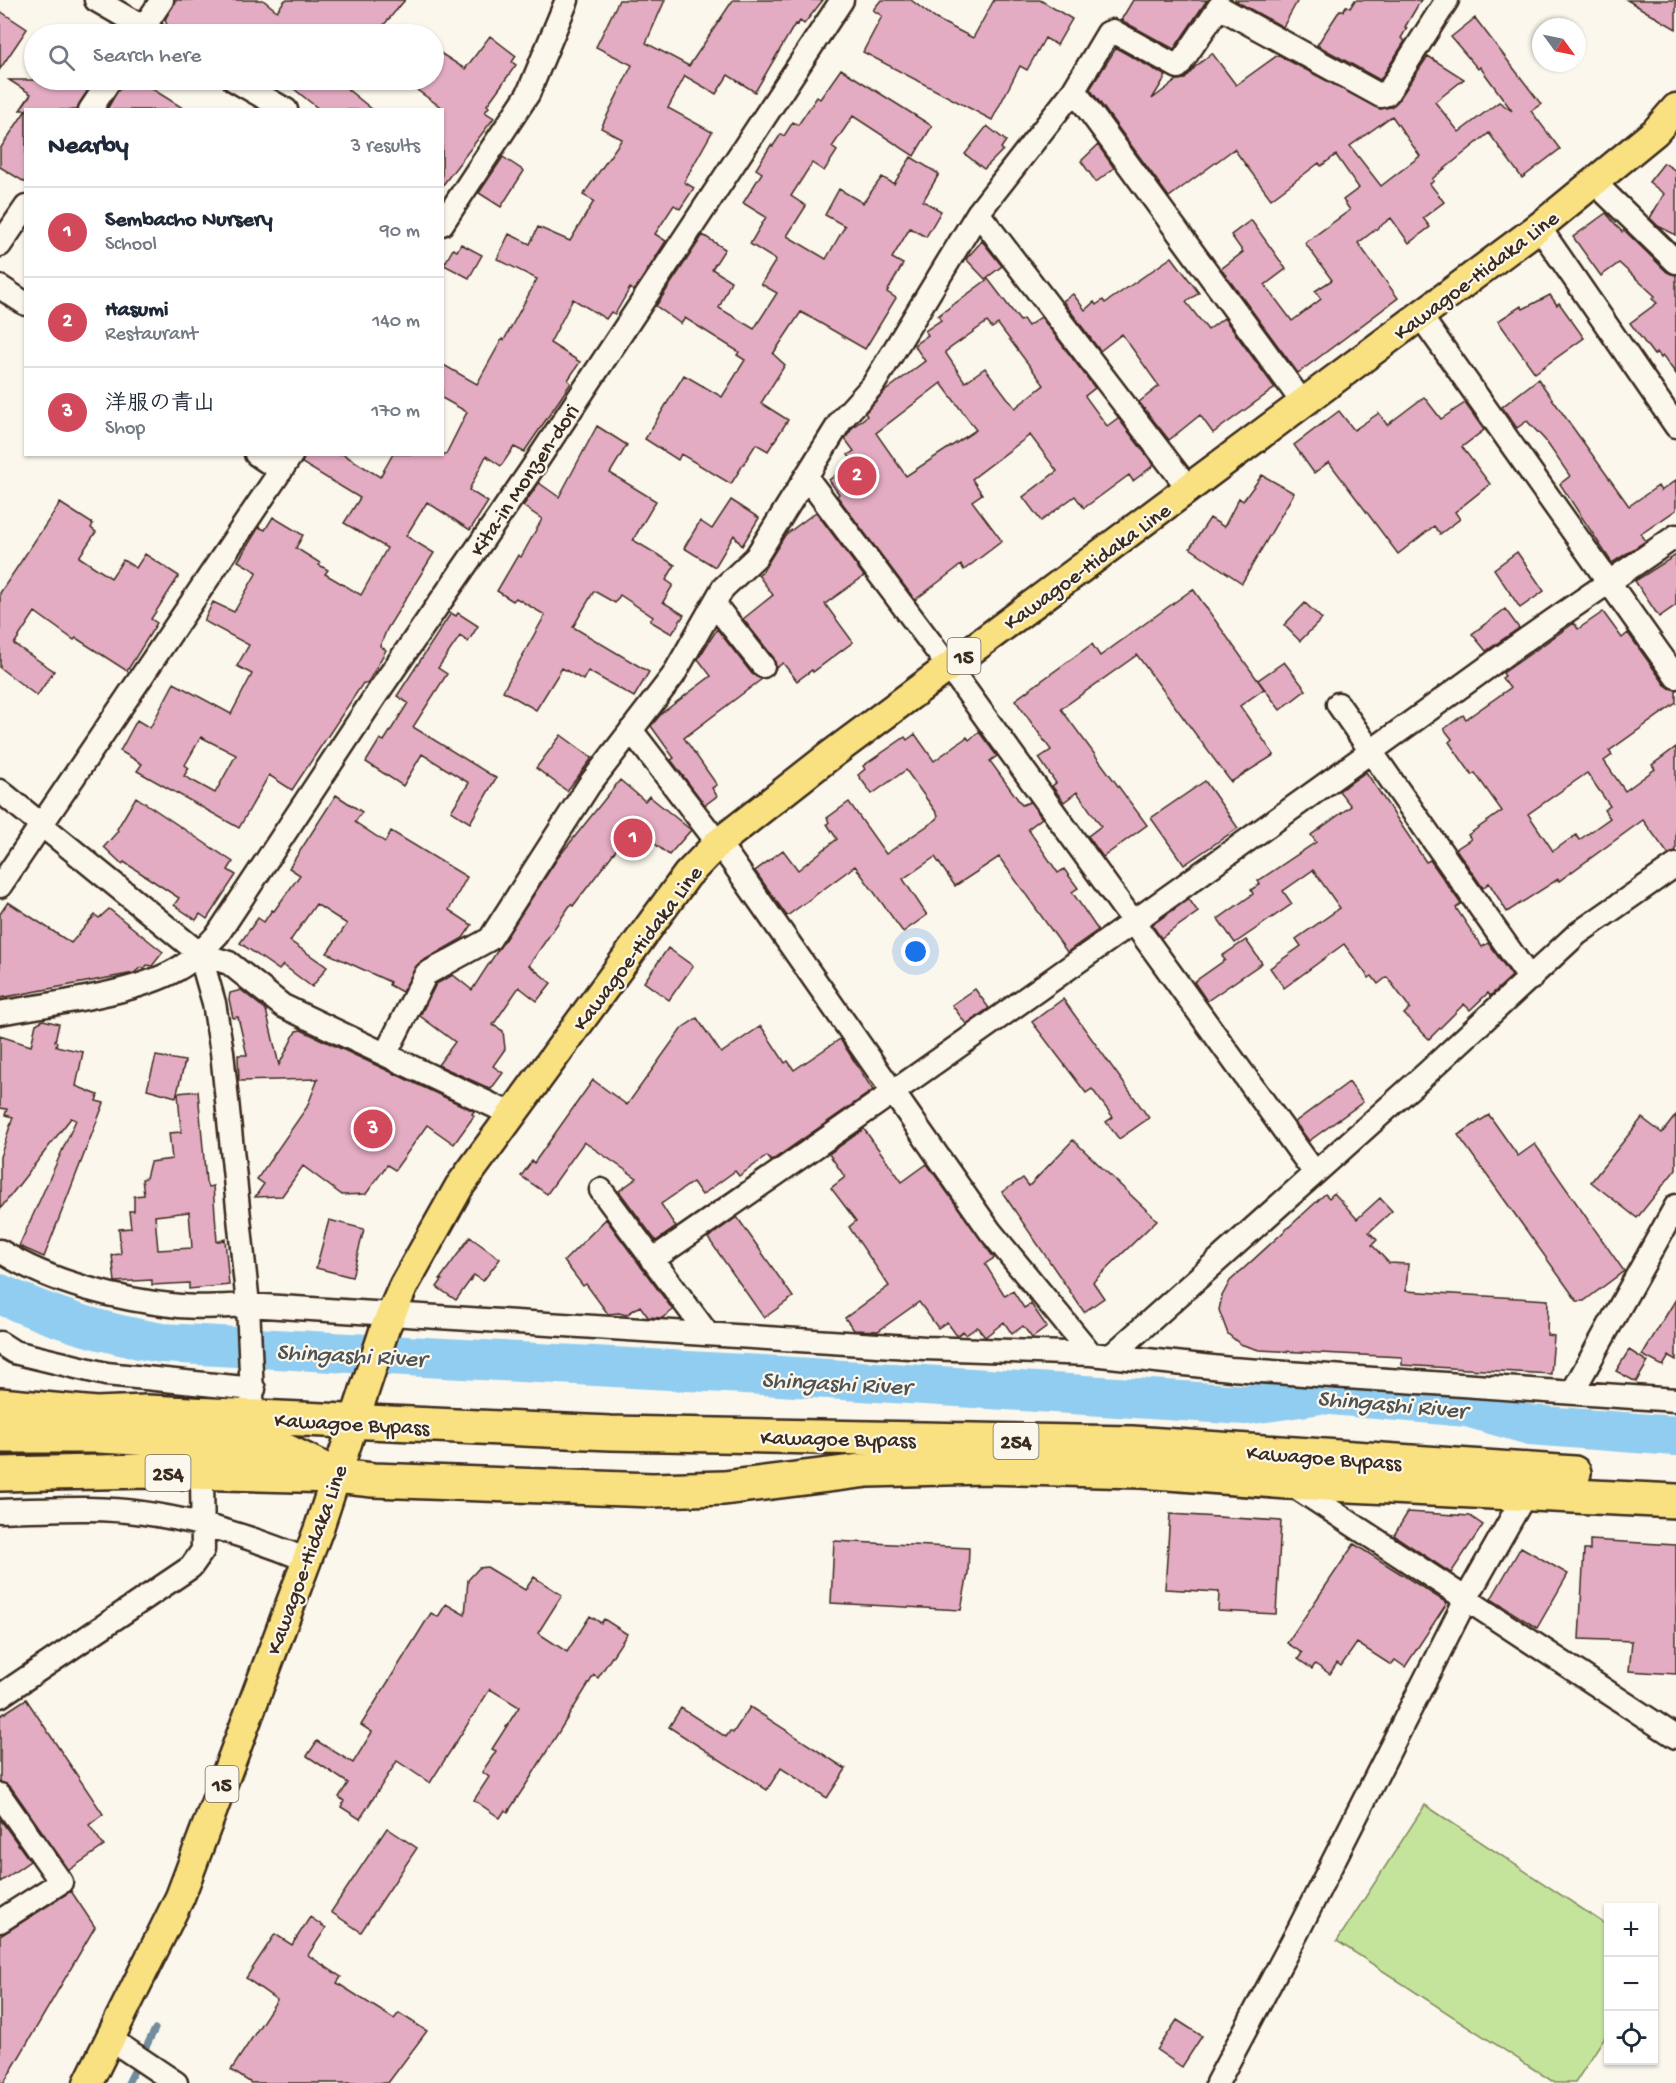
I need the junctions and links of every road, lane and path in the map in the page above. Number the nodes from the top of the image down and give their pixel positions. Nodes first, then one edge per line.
1 (96, 0) edge
2 (162, 0) edge
3 (842, 0) edge
4 (1448, 0) edge
5 (560, 3) edge
6 (134, 24) edge
7 (150, 24) edge
8 (103, 90) edge
9 (251, 90) edge
10 (1074, 90) junction
11 (91, 108) edge
12 (283, 108) edge
13 (1676, 108) edge
14 (1595, 183) junction
15 (24, 210) edge
16 (978, 213) junction
17 (444, 221) edge
18 (1539, 227) junction
19 (0, 245) edge
20 (1676, 262) edge
21 (0, 287) edge
22 (24, 303) edge
23 (1419, 314) junction
24 (1303, 403) junction
25 (1676, 426) edge
26 (263, 456) edge
27 (287, 463) edge
28 (807, 478) junction
29 (1189, 489) junction
30 (1676, 536) edge
31 (1609, 583) junction
32 (715, 605) junction
33 (763, 666) dead end
34 (949, 667) junction
35 (1676, 676) edge
36 (1338, 704) dead end
37 (631, 730) junction
38 (1373, 752) junction
39 (0, 791) edge
40 (42, 827) junction
41 (717, 844) junction
42 (1676, 865) edge
43 (0, 886) edge
44 (1132, 921) junction
45 (200, 954) junction
46 (1530, 979) junction
47 (0, 1013) edge
48 (386, 1053) junction
49 (892, 1091) junction
50 (513, 1115) junction
51 (1315, 1173) junction
52 (601, 1190) dead end
53 (1676, 1206) edge
54 (0, 1251) edge
55 (652, 1260) junction
56 (248, 1315) junction
57 (388, 1321) junction
58 (707, 1333) junction
59 (5, 1350) edge
60 (1101, 1355) junction
61 (1573, 1391) junction
62 (254, 1394) junction
63 (1676, 1400) edge
64 (0, 1405) edge
65 (96, 1414) junction
66 (354, 1423) junction
67 (0, 1424) edge
68 (0, 1436) edge
69 (0, 1474) edge
70 (202, 1474) junction
71 (336, 1476) junction
72 (1676, 1479) edge
73 (1288, 1482) junction
74 (1526, 1493) junction
75 (1676, 1501) edge
76 (0, 1511) edge
77 (203, 1524) junction
78 (307, 1560) junction
79 (1467, 1597) junction
80 (0, 1696) edge
81 (1676, 1737) edge
82 (0, 1795) edge
83 (0, 1921) edge
84 (109, 2038) junction
85 (88, 2083) edge
86 (176, 2083) edge
87 (1217, 2083) edge

1 - 6 street
2 - 7 street
3 - 45 street, Kita-in Monzen-dori
4 - 10 street
5 - 17 street
8 - 11 street
9 - 12 street
10 - 16 street
10 - 24 street
13 - 14 main road, Kawagoe-Hidaka Line / 15
14 - 18 main road, Kawagoe-Hidaka Line / 15
14 - 20 street
15 - 19 street
16 - 28 street
16 - 29 street
18 - 23 main road, Kawagoe-Hidaka Line / 15
18 - 25 street
21 - 22 street
23 - 24 main road, Kawagoe-Hidaka Line / 15
23 - 31 street
24 - 29 main road, Kawagoe-Hidaka Line / 15
26 - 27 street
27 - 40 street
28 - 32 street
28 - 34 street
29 - 34 main road, Kawagoe-Hidaka Line / 15
30 - 31 street
31 - 35 street
31 - 38 street
32 - 33 street
32 - 37 street
34 - 41 main road, Kawagoe-Hidaka Line / 15
34 - 44 street
36 - 38 street
37 - 41 street
37 - 48 street
38 - 44 street
38 - 46 street
39 - 40 street
40 - 43 street
40 - 45 street
41 - 49 street
41 - 50 main road, Kawagoe-Hidaka Line / 15
42 - 46 street
44 - 49 street
44 - 51 street
45 - 47 street, Kita-in Monzen-dori
45 - 48 street
45 - 56 street
46 - 51 street
48 - 50 street
49 - 55 street
49 - 60 street
50 - 57 main road, Kawagoe-Hidaka Line / 15
51 - 60 street
52 - 55 street
53 - 61 street
54 - 56 street
55 - 58 street
56 - 57 street
56 - 62 street
57 - 58 street
57 - 66 main road, Kawagoe-Hidaka Line / 15
58 - 60 street
59 - 62 street
60 - 61 street
61 - 63 street
62 - 65 highway, Kawagoe Bypass / 254
62 - 66 highway, Kawagoe Bypass / 254
62 - 71 street
64 - 65 highway, Kawagoe Bypass / 254
65 - 67 highway, 254
66 - 71 main road, Kawagoe-Hidaka Line / 15
66 - 72 highway, Kawagoe Bypass / 254
68 - 71 highway
69 - 70 highway, 254
70 - 71 highway, 254
70 - 77 street
71 - 73 highway, Kawagoe Bypass / 254
71 - 78 main road, Kawagoe-Hidaka Line / 15
73 - 74 highway, Kawagoe Bypass / 254
73 - 79 street
74 - 75 highway, Kawagoe Bypass / 254
74 - 79 street
76 - 77 street
77 - 78 street
77 - 80 street
78 - 84 main road, Kawagoe-Hidaka Line / 15
79 - 81 street
79 - 87 street
82 - 83 street
84 - 85 main road, Kawagoe-Hidaka Line / 15
84 - 86 street

